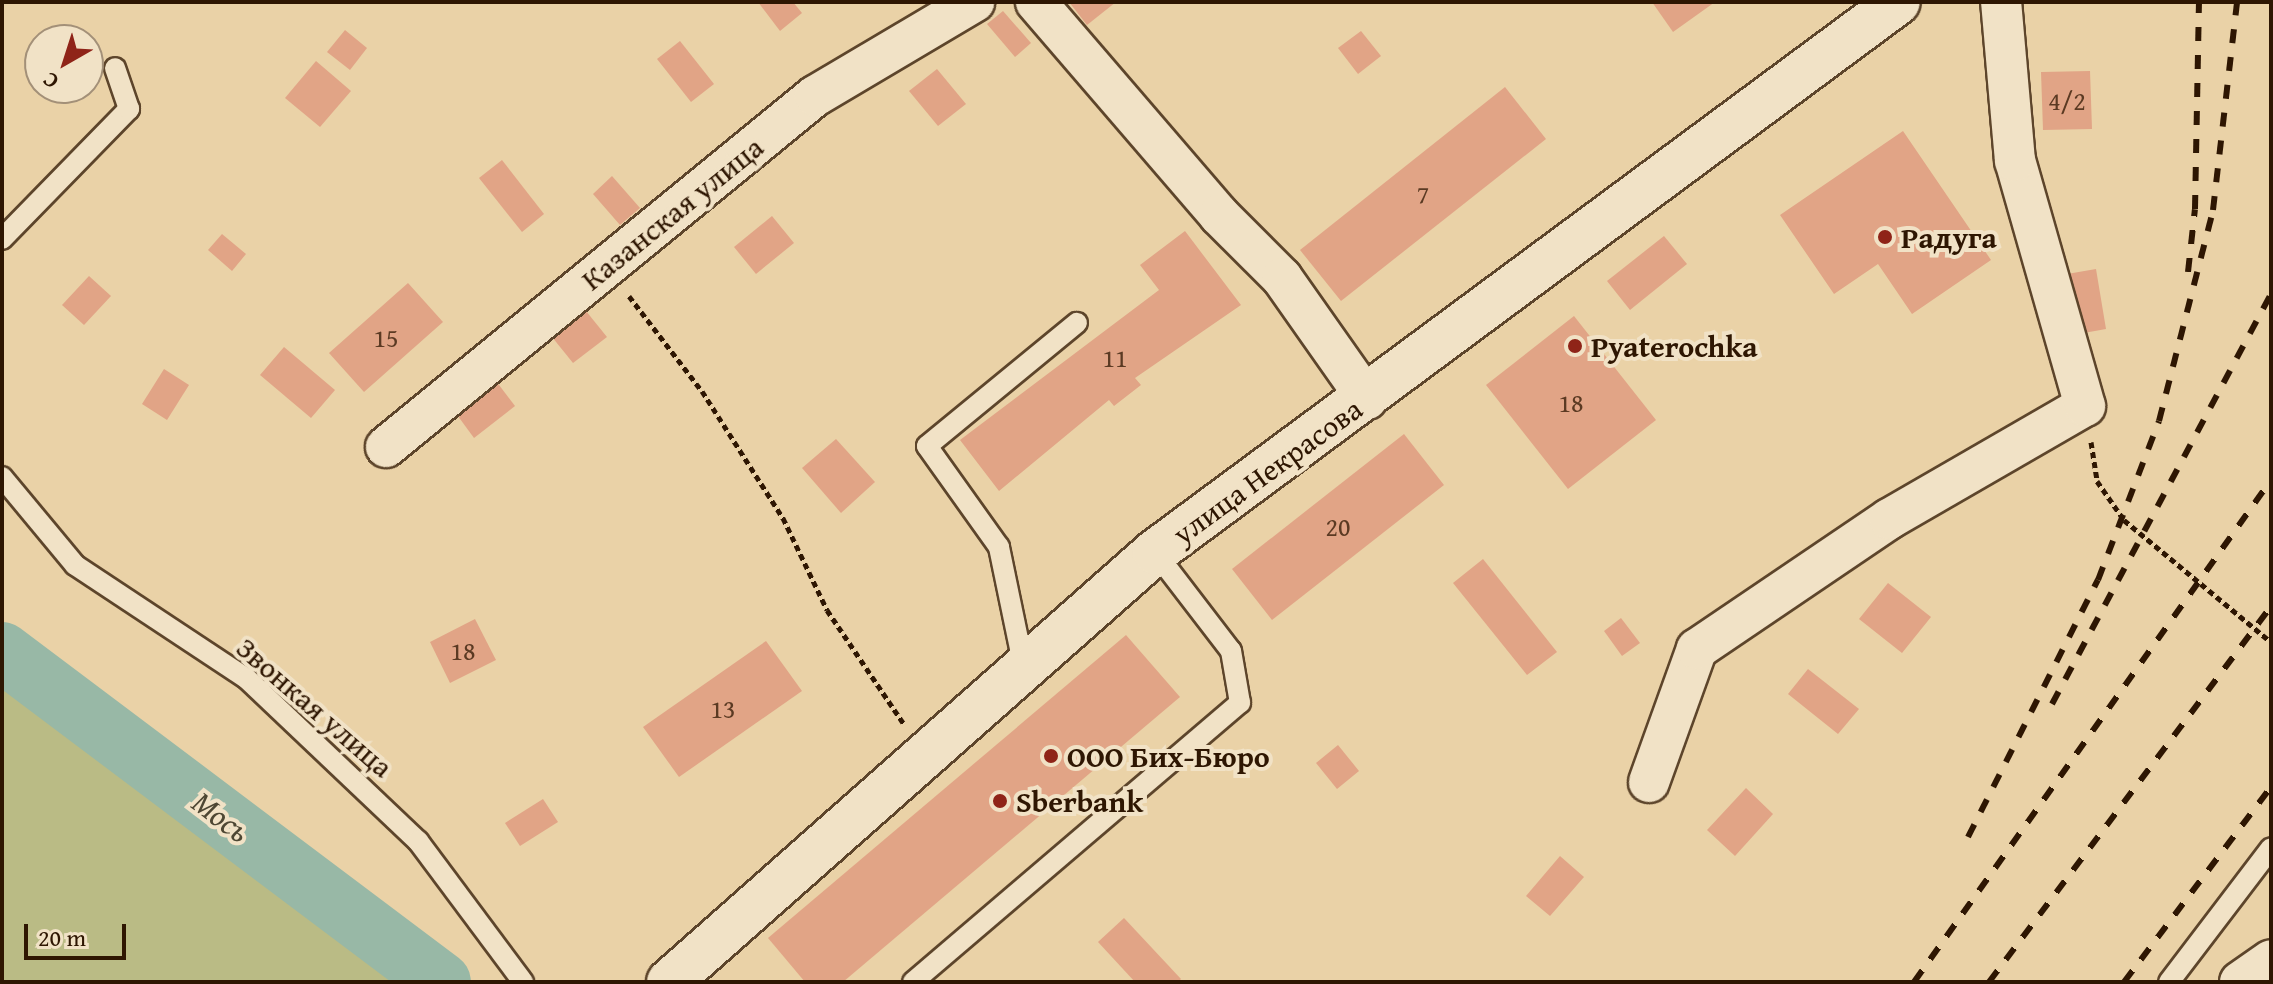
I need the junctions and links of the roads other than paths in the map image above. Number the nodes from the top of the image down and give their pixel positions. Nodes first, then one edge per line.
1 (974, 2) edge
2 (1036, 2) edge
3 (1898, 2) edge
4 (2001, 2) edge
5 (115, 68) dead end
6 (2, 239) edge
7 (1077, 323) dead end
8 (1367, 399) junction
9 (386, 447) dead end
10 (2, 477) edge
11 (1155, 552) junction
12 (1024, 668) junction
13 (1649, 782) dead end
14 (2271, 848) edge
15 (2271, 960) edge
16 (523, 982) edge
17 (669, 982) edge
18 (913, 982) edge
19 (2169, 982) edge
20 (2240, 982) edge

1 - 9 street, Казанская улица
2 - 8 street
3 - 8 street, улица Некрасова
4 - 13 street
5 - 6 lane
7 - 12 lane
8 - 11 street, улица Некрасова
10 - 16 lane, Звонкая улица
11 - 12 street, улица Некрасова
11 - 18 lane
12 - 17 street, улица Некрасова
14 - 19 lane
15 - 20 street

